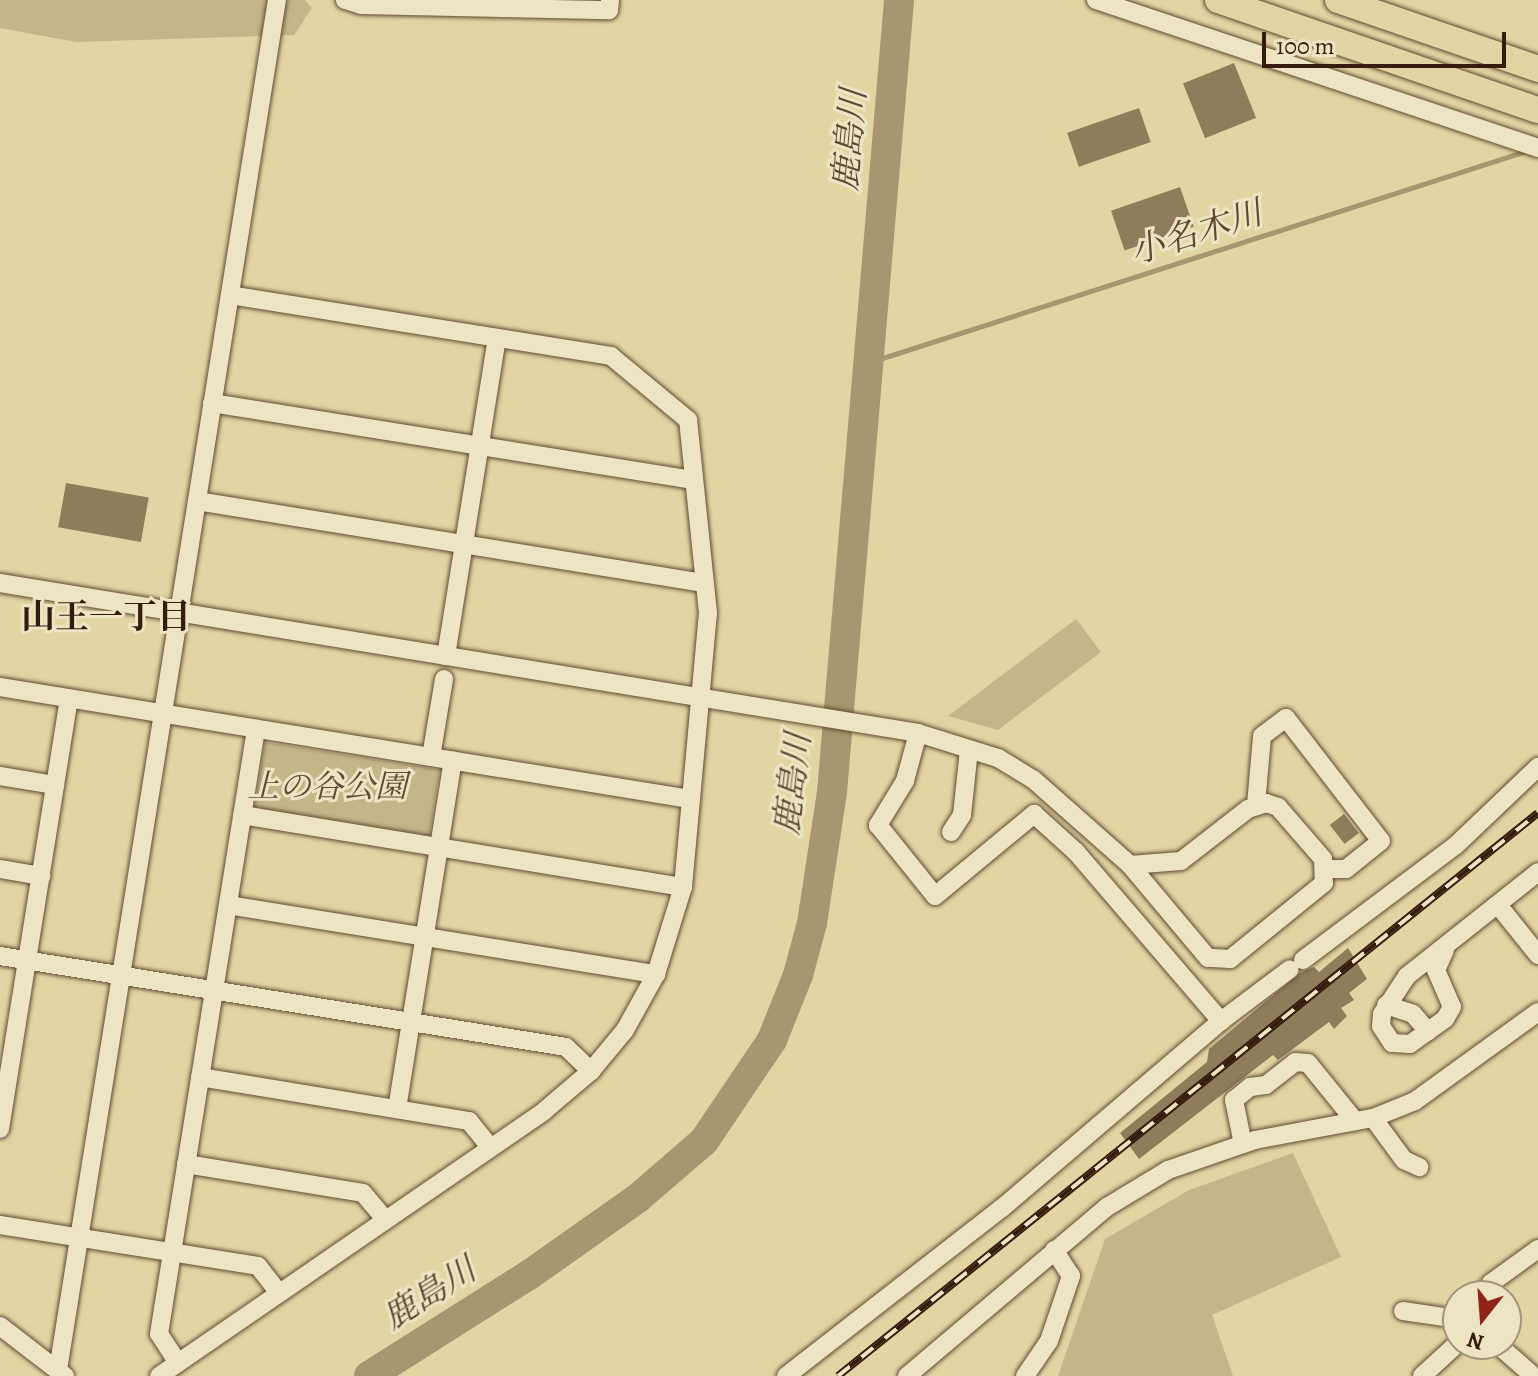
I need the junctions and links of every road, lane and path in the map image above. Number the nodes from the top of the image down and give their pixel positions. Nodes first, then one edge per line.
1 (277, 0) edge
2 (345, 0) edge
3 (610, 0) edge
4 (1096, 0) edge
5 (1218, 0) edge
6 (1338, 0) edge
7 (530, 4) edge
8 (1538, 69) edge
9 (1538, 110) edge
10 (1538, 148) edge
11 (230, 295) junction
12 (497, 338) junction
13 (212, 403) junction
14 (480, 446) junction
15 (694, 480) junction
16 (197, 501) junction
17 (464, 544) junction
18 (0, 583) edge
19 (704, 583) junction
20 (179, 613) junction
21 (446, 656) junction
22 (444, 679) dead end
23 (0, 687) edge
24 (696, 697) junction
25 (69, 699) junction
26 (163, 714) junction
27 (256, 729) junction
28 (918, 733) junction
29 (969, 749) junction
30 (431, 757) junction
31 (453, 760) junction
32 (1538, 767) edge
33 (0, 776) edge
34 (55, 785) junction
35 (690, 799) junction
36 (1256, 805) junction
37 (242, 815) junction
38 (951, 832) dead end
39 (439, 847) junction
40 (1130, 865) junction
41 (0, 869) edge
42 (1326, 869) junction
43 (1538, 872) edge
44 (41, 876) junction
45 (683, 887) junction
46 (228, 905) junction
47 (1498, 905) junction
48 (425, 937) junction
49 (1445, 950) junction
50 (1538, 955) edge
51 (0, 956) edge
52 (27, 960) junction
53 (656, 974) junction
54 (121, 976) junction
55 (1438, 980) junction
56 (1400, 986) junction
57 (214, 991) junction
58 (1386, 1005) junction
59 (1538, 1012) edge
60 (1221, 1021) junction
61 (411, 1022) junction
62 (1428, 1031) junction
63 (7, 1046) edge
64 (591, 1071) junction
65 (200, 1077) junction
66 (397, 1109) junction
67 (1364, 1120) junction
68 (0, 1129) edge
69 (1243, 1144) junction
70 (489, 1146) junction
71 (186, 1164) junction
72 (1419, 1167) dead end
73 (385, 1219) junction
74 (0, 1225) edge
75 (79, 1237) junction
76 (1518, 1243) dead end
77 (1538, 1249) edge
78 (1054, 1250) junction
79 (172, 1252) junction
80 (1512, 1267) junction
81 (1499, 1280) edge
82 (279, 1293) junction
83 (1403, 1311) dead end
84 (1442, 1317) edge
85 (0, 1326) edge
86 (1442, 1358) edge
87 (1515, 1360) edge
88 (178, 1363) junction
89 (61, 1373) edge
90 (1530, 1373) dead end
91 (159, 1376) edge
92 (786, 1376) edge
93 (907, 1376) edge
94 (1025, 1376) edge
95 (1422, 1376) edge

1 - 11 street
2 - 7 street
3 - 7 street
4 - 10 street
5 - 9 highway
6 - 8 highway
11 - 12 street
11 - 13 street
12 - 14 street
12 - 15 street
13 - 14 street
13 - 16 street
14 - 15 street
14 - 17 street
15 - 19 street
16 - 17 street
16 - 20 street
17 - 19 street
17 - 21 street
18 - 20 street
19 - 24 street
20 - 21 street
20 - 26 street
21 - 24 street
22 - 30 street
23 - 25 street
24 - 28 street
24 - 35 street
25 - 26 street
25 - 34 street
26 - 27 street
26 - 54 street
27 - 30 street
27 - 37 street
28 - 29 street
28 - 60 street
29 - 38 street
29 - 40 street
30 - 31 street
31 - 35 street
31 - 39 street
32 - 60 street
33 - 34 street
34 - 44 street
35 - 45 street
36 - 40 street
36 - 42 street
36 - 42 street
37 - 39 street
37 - 46 street
39 - 45 street
39 - 48 street
40 - 42 street
41 - 44 street
43 - 47 street
44 - 52 street
45 - 53 street
46 - 48 street
46 - 57 street
47 - 49 street
47 - 50 street
48 - 53 street
48 - 61 street
49 - 55 street
49 - 56 street
51 - 52 street
52 - 54 street
52 - 63 street
53 - 64 street
54 - 57 street
54 - 75 street
55 - 56 street
55 - 62 street
56 - 58 street
57 - 61 street
57 - 65 street
58 - 62 street
58 - 62 street
59 - 67 street
60 - 92 street
61 - 64 street
61 - 66 street
63 - 68 street
64 - 70 street
65 - 66 street
65 - 71 street
66 - 70 street
67 - 69 street
67 - 69 street
67 - 72 street
69 - 78 street
70 - 73 street
71 - 73 street
71 - 79 street
73 - 82 street
74 - 75 street
75 - 79 street
75 - 89 street
76 - 80 street
77 - 80 street
78 - 93 street
78 - 94 street
79 - 82 street
79 - 88 street
80 - 81 street
82 - 88 street
83 - 84 street
85 - 89 street
86 - 95 street
87 - 90 street
88 - 91 street

